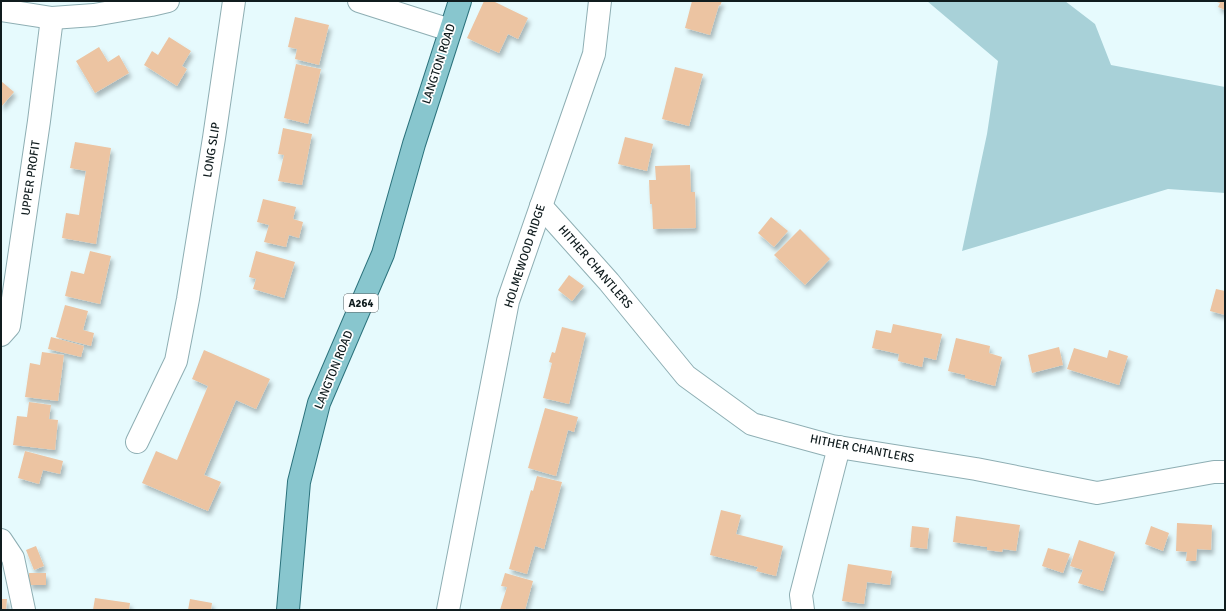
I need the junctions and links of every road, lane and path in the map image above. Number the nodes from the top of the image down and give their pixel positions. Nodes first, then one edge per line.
1 (168, 1) edge
2 (234, 1) edge
3 (359, 1) edge
4 (460, 1) edge
5 (600, 1) edge
6 (94, 8) edge
7 (1, 10) edge
8 (52, 18) junction
9 (450, 30) junction
10 (541, 206) junction
11 (1, 335) edge
12 (138, 442) dead end
13 (839, 447) junction
14 (1225, 472) edge
15 (1, 540) edge
16 (24, 610) edge
17 (288, 610) edge
18 (448, 610) edge
19 (803, 610) edge

1 - 6 street
2 - 12 street, LONG SLIP
3 - 9 street
4 - 9 main road, LANGTON ROAD / A264
5 - 10 street, HOLMEWOOD RIDGE
6 - 8 street
7 - 8 street
8 - 11 street, UPPER PROFIT
9 - 17 main road, LANGTON ROAD / A264
10 - 13 street, HITHER CHANTLERS
10 - 18 street, HOLMEWOOD RIDGE
13 - 14 street, HITHER CHANTLERS
13 - 19 street
15 - 16 street

